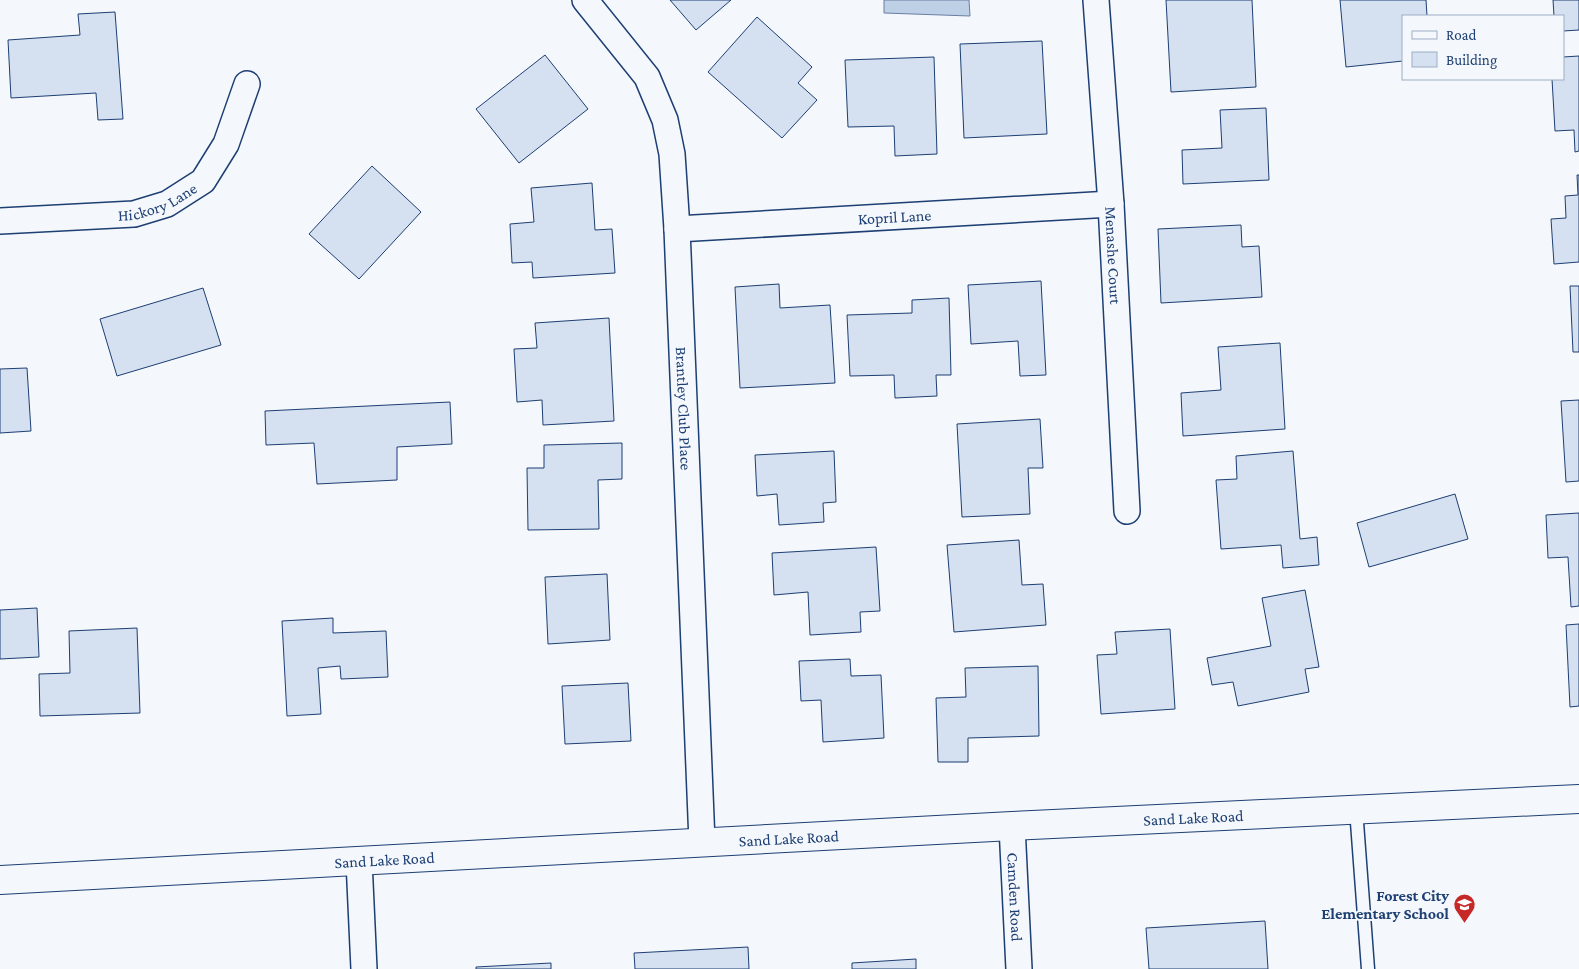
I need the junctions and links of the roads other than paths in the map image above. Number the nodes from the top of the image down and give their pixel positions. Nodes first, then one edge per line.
1 (585, 0) edge
2 (1096, 0) edge
3 (247, 84) dead end
4 (1111, 204) junction
5 (0, 221) edge
6 (677, 229) junction
7 (1127, 510) dead end
8 (1579, 799) edge
9 (1356, 809) junction
10 (1012, 826) junction
11 (702, 842) junction
12 (359, 861) junction
13 (0, 880) edge
14 (364, 969) edge
15 (1019, 969) edge
16 (1368, 969) edge

1 - 6 street, Brantley Club Place
2 - 4 street, Menashe Court
3 - 5 street, Hickory Lane
4 - 6 street, Kopril Lane
4 - 7 street, Menashe Court
6 - 11 street, Brantley Club Place
8 - 9 street, Sand Lake Road
9 - 10 street, Sand Lake Road
9 - 16 lane
10 - 11 street, Sand Lake Road
10 - 15 street, Camden Road
11 - 12 street, Sand Lake Road
12 - 13 street, Sand Lake Road
12 - 14 street

